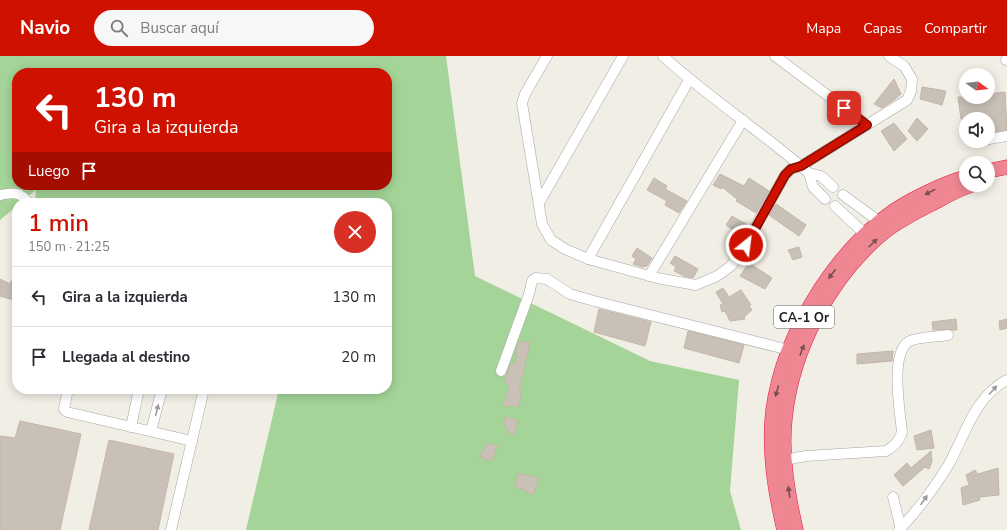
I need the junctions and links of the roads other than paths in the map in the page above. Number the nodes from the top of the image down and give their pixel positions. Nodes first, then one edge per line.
1 (547, 56) edge
2 (624, 56) edge
3 (663, 56) edge
4 (774, 56) edge
5 (889, 56) edge
6 (689, 80) junction
7 (743, 120) junction
8 (867, 125) junction
9 (1007, 136) edge
10 (995, 138) edge
11 (801, 166) junction
12 (1007, 168) edge
13 (995, 170) edge
14 (810, 173) junction
15 (1007, 177) edge
16 (959, 179) edge
17 (995, 180) edge
18 (833, 187) dead end
19 (959, 189) edge
20 (0, 195) edge
21 (842, 195) dead end
22 (25, 198) edge
23 (825, 199) dead end
24 (539, 203) junction
25 (835, 206) dead end
26 (880, 222) junction
27 (866, 235) junction
28 (588, 259) junction
29 (649, 276) junction
30 (948, 335) dead end
31 (789, 350) junction
32 (501, 371) dead end
33 (1007, 380) edge
34 (67, 394) edge
35 (138, 394) edge
36 (161, 394) edge
37 (203, 394) edge
38 (131, 427) junction
39 (151, 431) junction
40 (192, 441) junction
41 (784, 460) junction
42 (893, 497) dead end
43 (900, 529) edge
44 (171, 530) edge
45 (784, 530) edge
46 (796, 530) edge

1 - 24 street
2 - 24 street
3 - 6 street
4 - 8 street
5 - 8 street
6 - 7 street
6 - 28 street
7 - 11 street
7 - 29 street
8 - 11 street
9 - 10 street
11 - 14 street
11 - 29 street
12 - 13 highway
14 - 18 street
14 - 23 street
15 - 17 highway
16 -> 26 highway, CA-1 Or
41 -> 19 highway, CA-1 Or
20 - 22 street
21 - 26 street
24 - 28 street
25 - 27 street
26 - 27 highway, CA-1 Or
27 -> 31 highway, CA-1 Or
28 - 29 street
30 - 41 street
31 - 32 street
31 -> 45 highway, CA-1 Or
43 -> 33 street
34 - 38 street
35 - 38 street
39 -> 36 street
37 - 40 street
38 - 39 street
39 - 40 street
40 - 44 street
46 -> 41 highway, CA-1 Or
42 - 43 street

